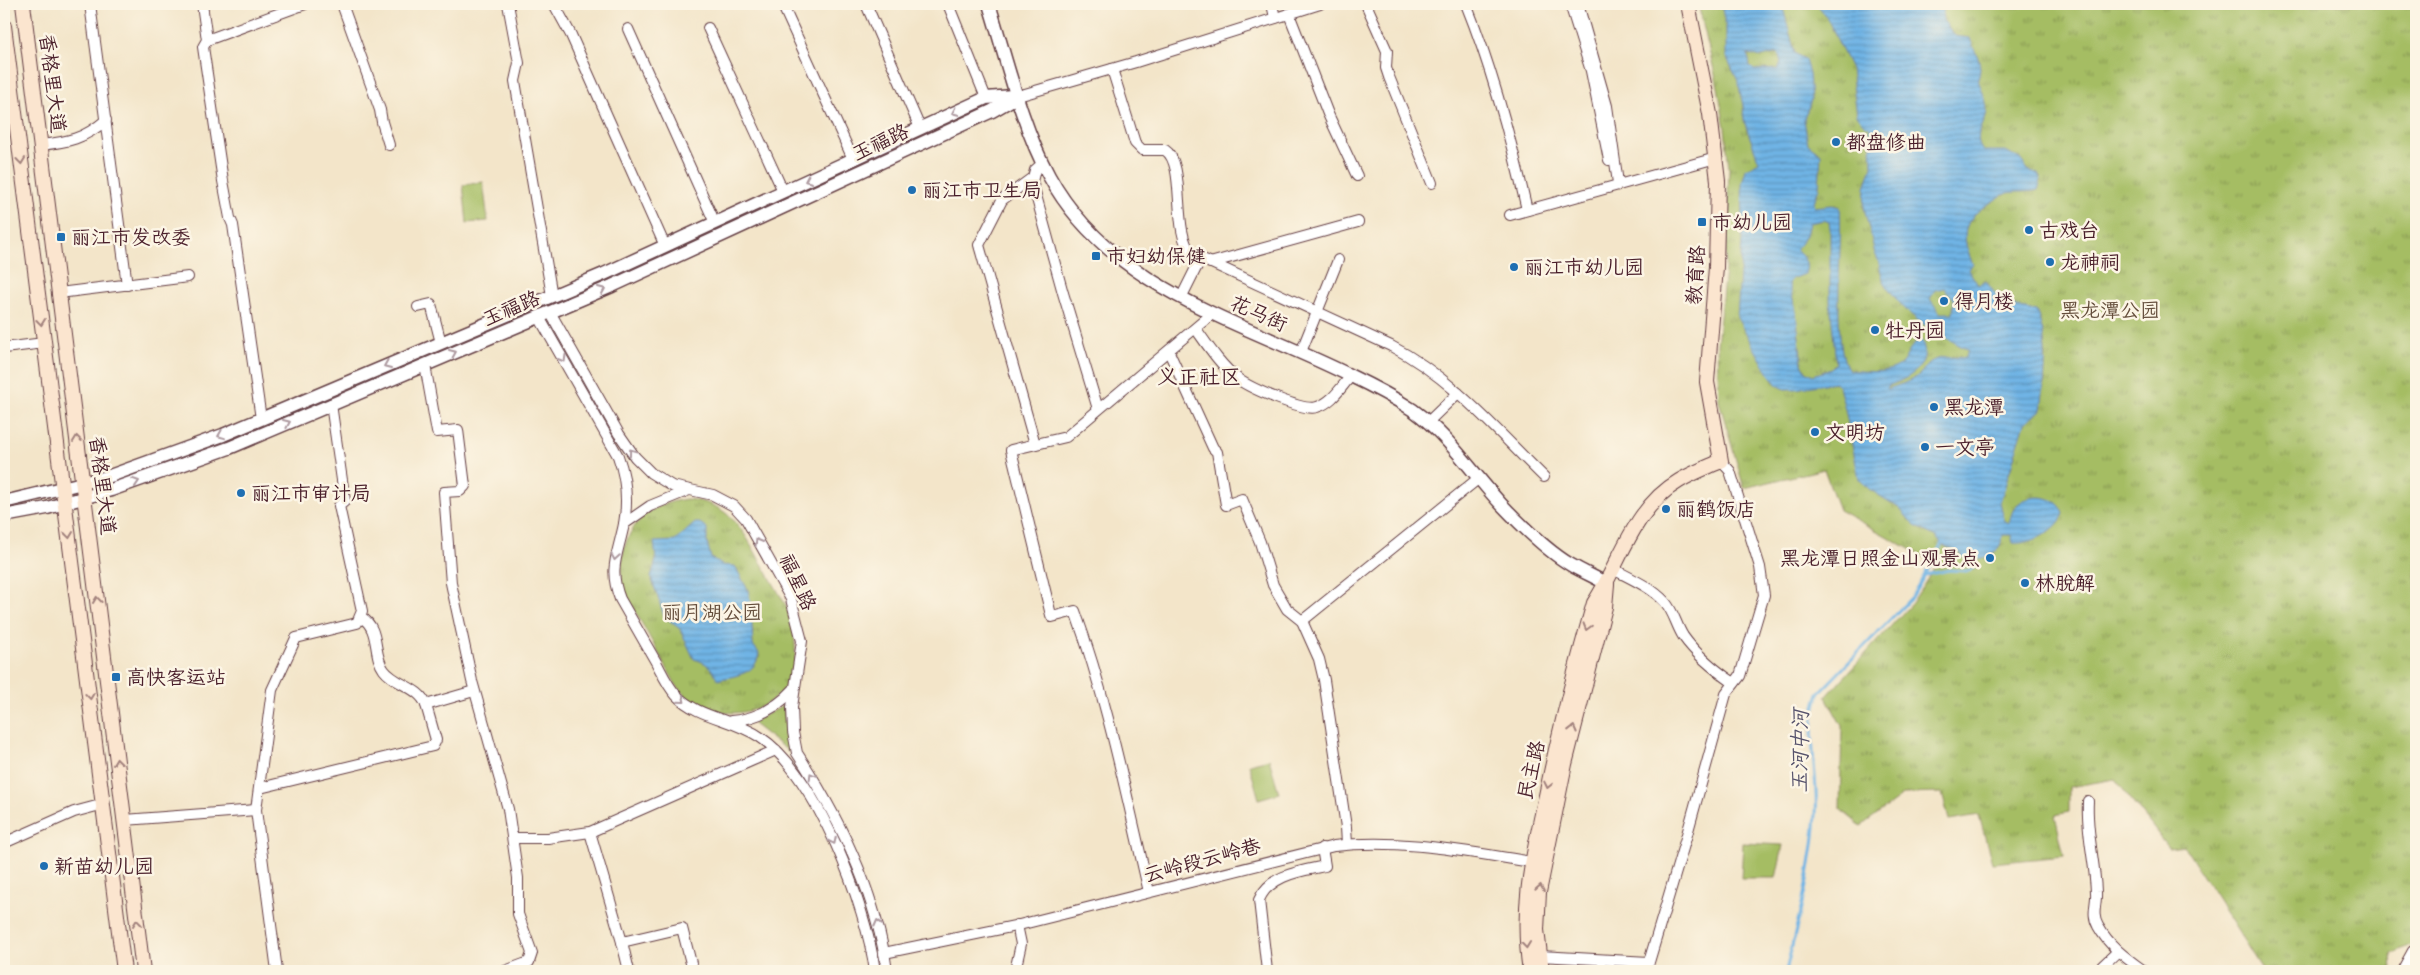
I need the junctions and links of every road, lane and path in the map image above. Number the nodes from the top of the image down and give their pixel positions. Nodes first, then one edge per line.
1 (23, 4) edge
2 (90, 4) edge
3 (202, 4) edge
4 (305, 4) edge
5 (342, 4) edge
6 (508, 4) edge
7 (554, 4) edge
8 (782, 4) edge
9 (866, 4) edge
10 (948, 4) edge
11 (989, 4) edge
12 (1272, 4) edge
13 (1320, 4) edge
14 (1366, 4) edge
15 (1466, 4) edge
16 (1570, 4) edge
17 (1578, 4) edge
18 (1688, 4) edge
19 (1289, 14) junction
20 (1275, 18) junction
21 (4, 26) edge
22 (708, 28) dead end
23 (628, 29) dead end
24 (207, 40) junction
25 (5, 43) edge
26 (1112, 69) junction
27 (1018, 96) junction
28 (986, 98) junction
29 (106, 120) junction
30 (920, 128) junction
31 (40, 145) junction
32 (389, 145) dead end
33 (1716, 158) junction
34 (853, 159) junction
35 (1042, 164) junction
36 (1356, 176) dead end
37 (1032, 178) junction
38 (1615, 180) junction
39 (1432, 183) dead end
40 (784, 191) junction
41 (1526, 210) junction
42 (1510, 214) dead end
43 (1358, 222) dead end
44 (715, 223) junction
45 (665, 246) junction
46 (1338, 260) dead end
47 (1206, 261) junction
48 (188, 277) dead end
49 (127, 284) junction
50 (59, 293) junction
51 (552, 296) junction
52 (1181, 298) junction
53 (418, 307) dead end
54 (1317, 312) junction
55 (1213, 313) junction
56 (545, 314) junction
57 (1196, 329) junction
58 (44, 343) junction
59 (441, 343) junction
60 (4, 348) edge
61 (1169, 352) junction
62 (1301, 352) junction
63 (425, 365) junction
64 (1351, 376) junction
65 (1458, 393) junction
66 (331, 404) junction
67 (1098, 408) junction
68 (261, 419) junction
69 (1428, 422) junction
70 (1035, 444) junction
71 (1721, 460) junction
72 (1544, 477) dead end
73 (1479, 478) junction
74 (82, 483) junction
75 (691, 490) junction
76 (64, 496) junction
77 (84, 498) junction
78 (4, 502) edge
79 (4, 516) edge
80 (624, 524) junction
81 (1613, 569) junction
82 (1607, 584) junction
83 (361, 617) junction
84 (1302, 621) junction
85 (1734, 683) junction
86 (794, 689) junction
87 (474, 691) junction
88 (426, 705) junction
89 (730, 721) junction
90 (776, 750) junction
91 (260, 788) junction
92 (2088, 800) dead end
93 (104, 804) junction
94 (256, 810) junction
95 (125, 820) junction
96 (590, 832) junction
97 (513, 838) junction
98 (4, 842) edge
99 (1346, 844) junction
100 (1322, 848) junction
101 (1532, 862) junction
102 (1149, 892) junction
103 (1017, 925) junction
104 (622, 942) junction
105 (2413, 951) dead end
106 (2117, 952) junction
107 (884, 953) junction
108 (1540, 956) junction
109 (124, 971) edge
110 (143, 971) edge
111 (277, 971) edge
112 (505, 971) edge
113 (629, 971) edge
114 (693, 971) edge
115 (875, 971) edge
116 (887, 971) edge
117 (1016, 971) edge
118 (1267, 971) edge
119 (1530, 971) edge
120 (1542, 971) edge
121 (2097, 971) edge
122 (2144, 971) edge
123 (2402, 971) edge

1 - 31 main road, 香格里大道
2 - 29 street
3 - 24 street
4 - 24 street
5 - 32 street
6 - 51 street
7 - 45 street
8 - 34 street
9 - 30 street
10 - 28 street
11 - 27 street, 花马街
12 - 20 street
13 - 19 street, 玉福路
14 - 39 street
15 - 41 street
16 - 38 street
17 - 38 street
18 - 33 main road, 教育路
19 - 20 street, 玉福路
19 - 36 street
20 - 26 street, 玉福路
21 - 25 main road, 香格里大道
22 - 40 street
23 - 44 street
24 - 68 street
25 -> 58 main road, 香格里大道
26 - 27 street, 玉福路
26 - 47 street
27 - 28 street, 玉福路
27 - 35 street, 花马街
56 -> 27 street, 玉福路
28 -> 30 street, 玉福路
29 - 31 street
29 - 49 street
30 - 34 street, 玉福路
31 - 50 main road, 香格里大道
33 - 38 street
33 - 71 main road, 教育路
34 -> 40 street, 玉福路
35 - 37 street
35 - 52 street, 花马街
37 - 67 street
37 - 70 street
38 - 41 street
40 - 44 street, 玉福路
41 - 42 street
43 - 47 street
44 - 45 street, 玉福路
45 - 51 street, 玉福路
46 - 54 street
47 - 52 street
47 - 54 street
48 - 49 street
49 - 50 street
74 -> 50 main road, 香格里大道
51 - 59 street, 玉福路
52 - 55 street, 花马街
53 - 59 street
54 - 62 street
54 - 65 street
55 - 57 street
55 - 62 street, 花马街
63 -> 56 street, 玉福路
75 -> 56 street, 福星路
56 -> 80 street
57 - 61 street
57 - 64 street
58 - 60 street
58 - 76 main road, 香格里大道
59 -> 68 street, 玉福路
61 - 67 street
61 - 84 street
62 - 64 street, 花马街
63 - 66 street, 玉福路
63 - 87 street
64 - 69 street, 花马街
65 - 69 street
65 - 72 street
77 -> 66 street, 玉福路
66 - 83 street
67 - 70 street
68 -> 74 street, 玉福路
69 - 73 street, 花马街
70 - 102 street
71 - 81 main road, 民主路
71 - 85 street
73 - 82 street, 花马街
73 - 84 street
74 - 76 street, 玉福路
74 - 77 main road, 香格里大道
75 - 80 street
86 -> 75 street, 福星路
76 - 77 street, 玉福路
76 - 78 street, 玉福路
76 - 79 street, 玉福路
76 -> 93 main road, 香格里大道
95 -> 77 main road, 香格里大道
80 -> 89 street
81 - 82 main road, 民主路
81 - 85 street
82 -> 101 main road, 民主路
108 -> 82 main road, 民主路
83 - 88 street
83 - 91 street
84 - 99 street
85 - 108 street
86 - 89 street
107 -> 86 street, 福星路
87 - 88 street
87 - 97 street
88 - 91 street
89 - 90 street
90 - 96 street
90 -> 115 street
91 - 94 street
92 - 106 street
93 - 98 street
93 - 109 main road, 香格里大道
94 - 95 street
94 - 111 street
110 -> 95 main road, 香格里大道
96 - 97 street
96 - 104 street
97 - 112 street
99 - 100 street, 云岭段云岭巷
99 - 101 street, 云岭段云岭巷
100 - 102 street, 云岭段云岭巷
100 - 118 street
101 -> 119 main road, 民主路
102 - 103 street, 云岭段云岭巷
103 - 107 street, 云岭段云岭巷
103 - 117 street
104 - 113 street
104 - 114 street
105 - 123 street
106 - 121 street
106 - 122 street
107 - 116 street, 福星路
108 - 120 main road, 民主路

